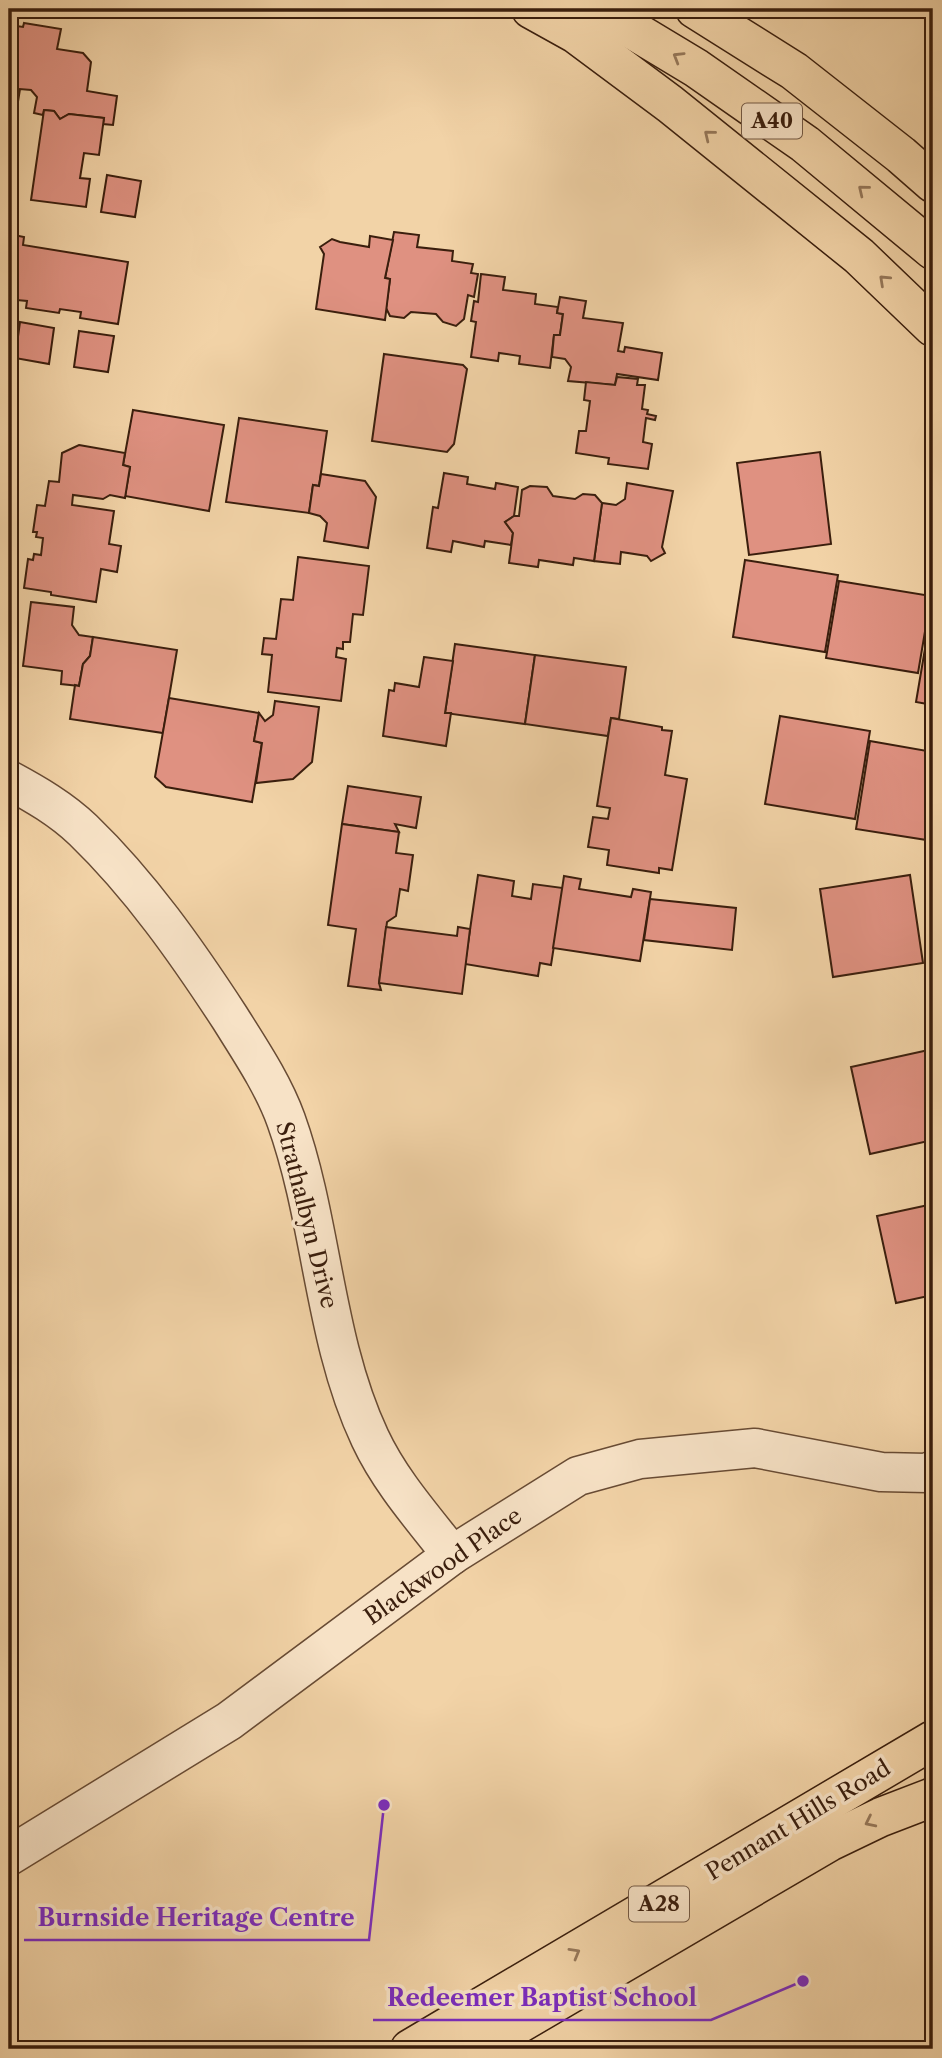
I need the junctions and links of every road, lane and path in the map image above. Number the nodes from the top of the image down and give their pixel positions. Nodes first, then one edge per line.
1 (531, 9) edge
2 (598, 9) edge
3 (695, 9) edge
4 (794, 71) junction
5 (933, 157) edge
6 (933, 183) edge
7 (933, 250) edge
8 (933, 327) edge
9 (9, 780) edge
10 (933, 1470) edge
11 (452, 1555) junction
12 (933, 1740) edge
13 (933, 1797) edge
14 (9, 1856) edge
15 (410, 2049) edge
16 (476, 2049) edge

8 -> 1 highway
7 -> 2 highway, A40
3 - 4 highway, A40
4 - 5 highway
4 - 6 highway, A40
9 - 11 street, Strathalbyn Drive
10 - 11 street, Blackwood Place
11 - 14 street, Blackwood Place
15 -> 12 highway, Pennant Hills Road / A28
13 -> 16 highway, Pennant Hills Road / A28

